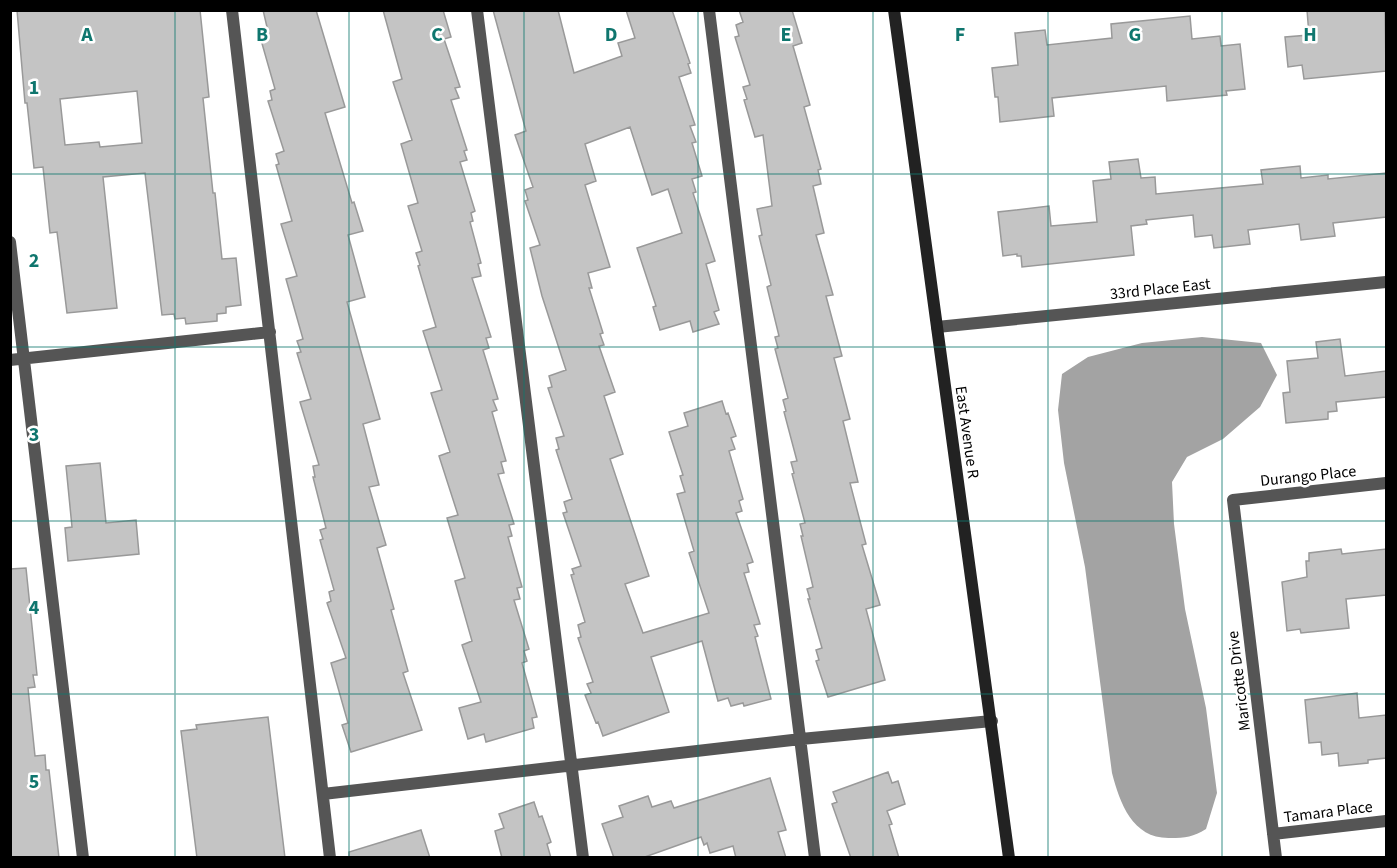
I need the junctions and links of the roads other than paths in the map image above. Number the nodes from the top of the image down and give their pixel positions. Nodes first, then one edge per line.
1 (232, 10) edge
2 (477, 10) edge
3 (709, 10) edge
4 (894, 10) edge
5 (10, 242) edge
6 (1386, 282) edge
7 (937, 327) junction
8 (270, 332) junction
9 (24, 359) junction
10 (10, 360) edge
11 (1386, 483) edge
12 (1233, 500) joint
13 (992, 721) junction
14 (801, 739) junction
15 (572, 765) junction
16 (323, 794) junction
17 (1386, 820) edge
18 (1273, 834) junction
19 (83, 858) edge
20 (330, 858) edge
21 (583, 858) edge
22 (815, 858) edge
23 (1010, 858) edge
24 (1276, 858) edge

1 - 8 street
2 - 15 street
3 - 14 street
4 - 7 main road, East Avenue R
5 - 9 street
6 - 7 street, 33rd Place East
7 - 13 main road, East Avenue R
8 - 9 street
8 - 16 street
9 - 10 street
9 - 19 street
11 - 12 street, Durango Place
12 - 18 street, Maricotte Drive
13 - 14 street
13 - 23 main road, East Avenue R
14 - 15 street
14 - 22 street
15 - 16 street
15 - 21 street
16 - 20 street
17 - 18 street, Tamara Place
18 - 24 street, Maricotte Drive

